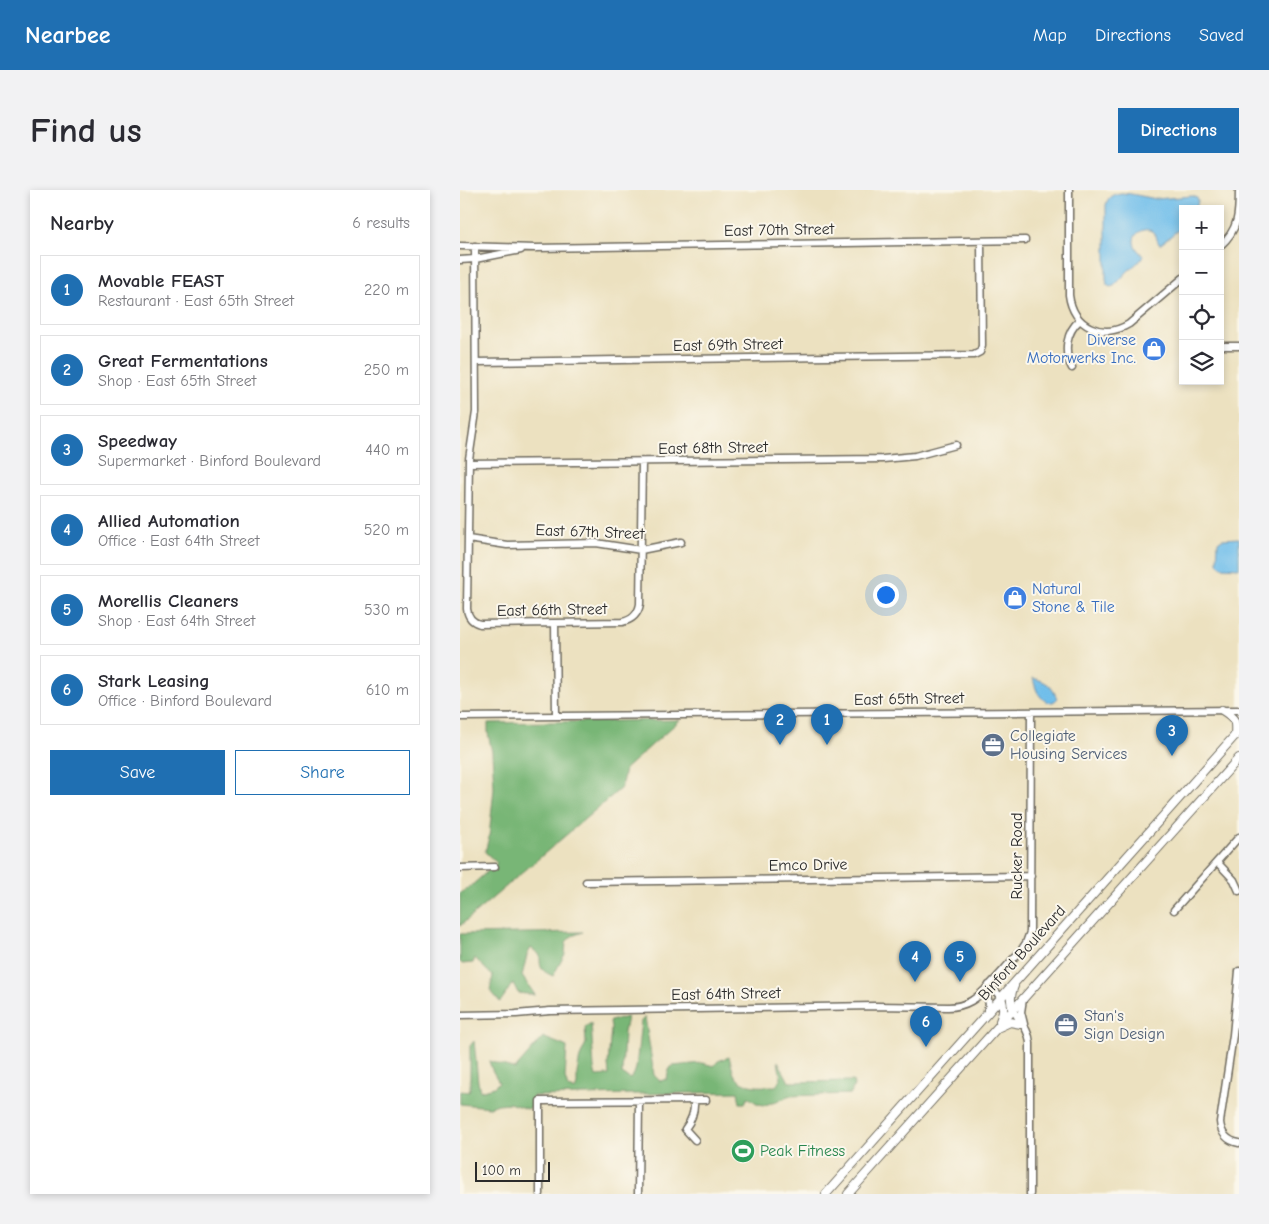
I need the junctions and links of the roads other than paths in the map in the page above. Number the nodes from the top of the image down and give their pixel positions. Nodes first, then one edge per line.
1 (1069, 190) edge
2 (1239, 190) edge
3 (1025, 240) dead end
4 (981, 241) junction
5 (1224, 242) edge
6 (460, 246) edge
7 (475, 246) junction
8 (535, 248) junction
9 (475, 259) junction
10 (460, 260) edge
11 (1179, 281) edge
12 (1080, 320) junction
13 (1224, 346) edge
14 (1239, 346) edge
15 (476, 362) junction
16 (1072, 368) dead end
17 (956, 445) dead end
18 (642, 462) junction
19 (469, 463) junction
20 (468, 539) junction
21 (681, 542) dead end
22 (641, 550) junction
23 (555, 623) junction
24 (1222, 710) junction
25 (1239, 710) edge
26 (1032, 712) junction
27 (556, 716) junction
28 (460, 717) edge
29 (1237, 733) edge
30 (1239, 758) edge
31 (1239, 837) edge
32 (1217, 862) junction
33 (495, 867) dead end
34 (460, 868) edge
35 (1031, 876) junction
36 (586, 882) dead end
37 (1239, 891) edge
38 (1174, 910) dead end
39 (1239, 971) edge
40 (1016, 982) junction
41 (988, 986) junction
42 (1001, 997) junction
43 (1023, 999) junction
44 (1013, 1010) junction
45 (986, 1014) junction
46 (460, 1015) edge
47 (1023, 1025) junction
48 (997, 1028) junction
49 (694, 1100) junction
50 (706, 1100) dead end
51 (639, 1101) junction
52 (695, 1140) dead end
53 (1239, 1143) edge
54 (540, 1194) edge
55 (638, 1194) edge
56 (826, 1194) edge
57 (848, 1194) edge
58 (1030, 1194) edge

1 - 12 street
2 - 5 street
3 - 4 street, East 70th Street
4 - 8 street, East 70th Street
4 - 15 street, East 69th Street
6 - 7 street, East 70th Street
7 - 8 street, East 70th Street
7 - 9 street
8 - 9 street, East 70th Street
9 - 10 street, East 70th Street
9 - 15 street
11 - 12 street
12 - 16 street
13 - 14 street
15 - 19 street
17 - 18 street, East 68th Street
18 - 19 street, East 68th Street
18 - 22 street
19 - 20 street
20 - 22 street, East 67th Street
20 - 23 street, East 66th Street
21 - 22 street, East 67th Street
22 - 23 street, East 66th Street
23 - 27 street
24 - 25 street, East 65th Street
24 - 26 street, East 65th Street
24 - 29 main road
26 - 27 street, East 65th Street
26 - 35 street, Rucker Road
27 - 28 street, East 65th Street
29 - 40 main road, Binford Boulevard
30 - 43 main road, Binford Boulevard
31 - 32 street
32 - 37 street
32 - 38 street
33 - 34 street
35 - 36 street, Emco Drive
35 - 41 street, Rucker Road
39 - 53 street
40 - 42 main road, Binford Boulevard
40 - 44 main road
41 - 42 street
41 - 45 street
41 - 46 street, East 64th Street
42 - 45 main road, Binford Boulevard
42 - 48 main road
43 - 44 main road, Binford Boulevard
43 - 47 street
44 - 47 street
44 - 48 main road, Binford Boulevard
45 - 56 main road, Binford Boulevard
47 - 48 main road
47 - 58 street
48 - 57 main road, Binford Boulevard
49 - 50 street
49 - 51 street
49 - 52 street
51 - 54 street
51 - 55 street

